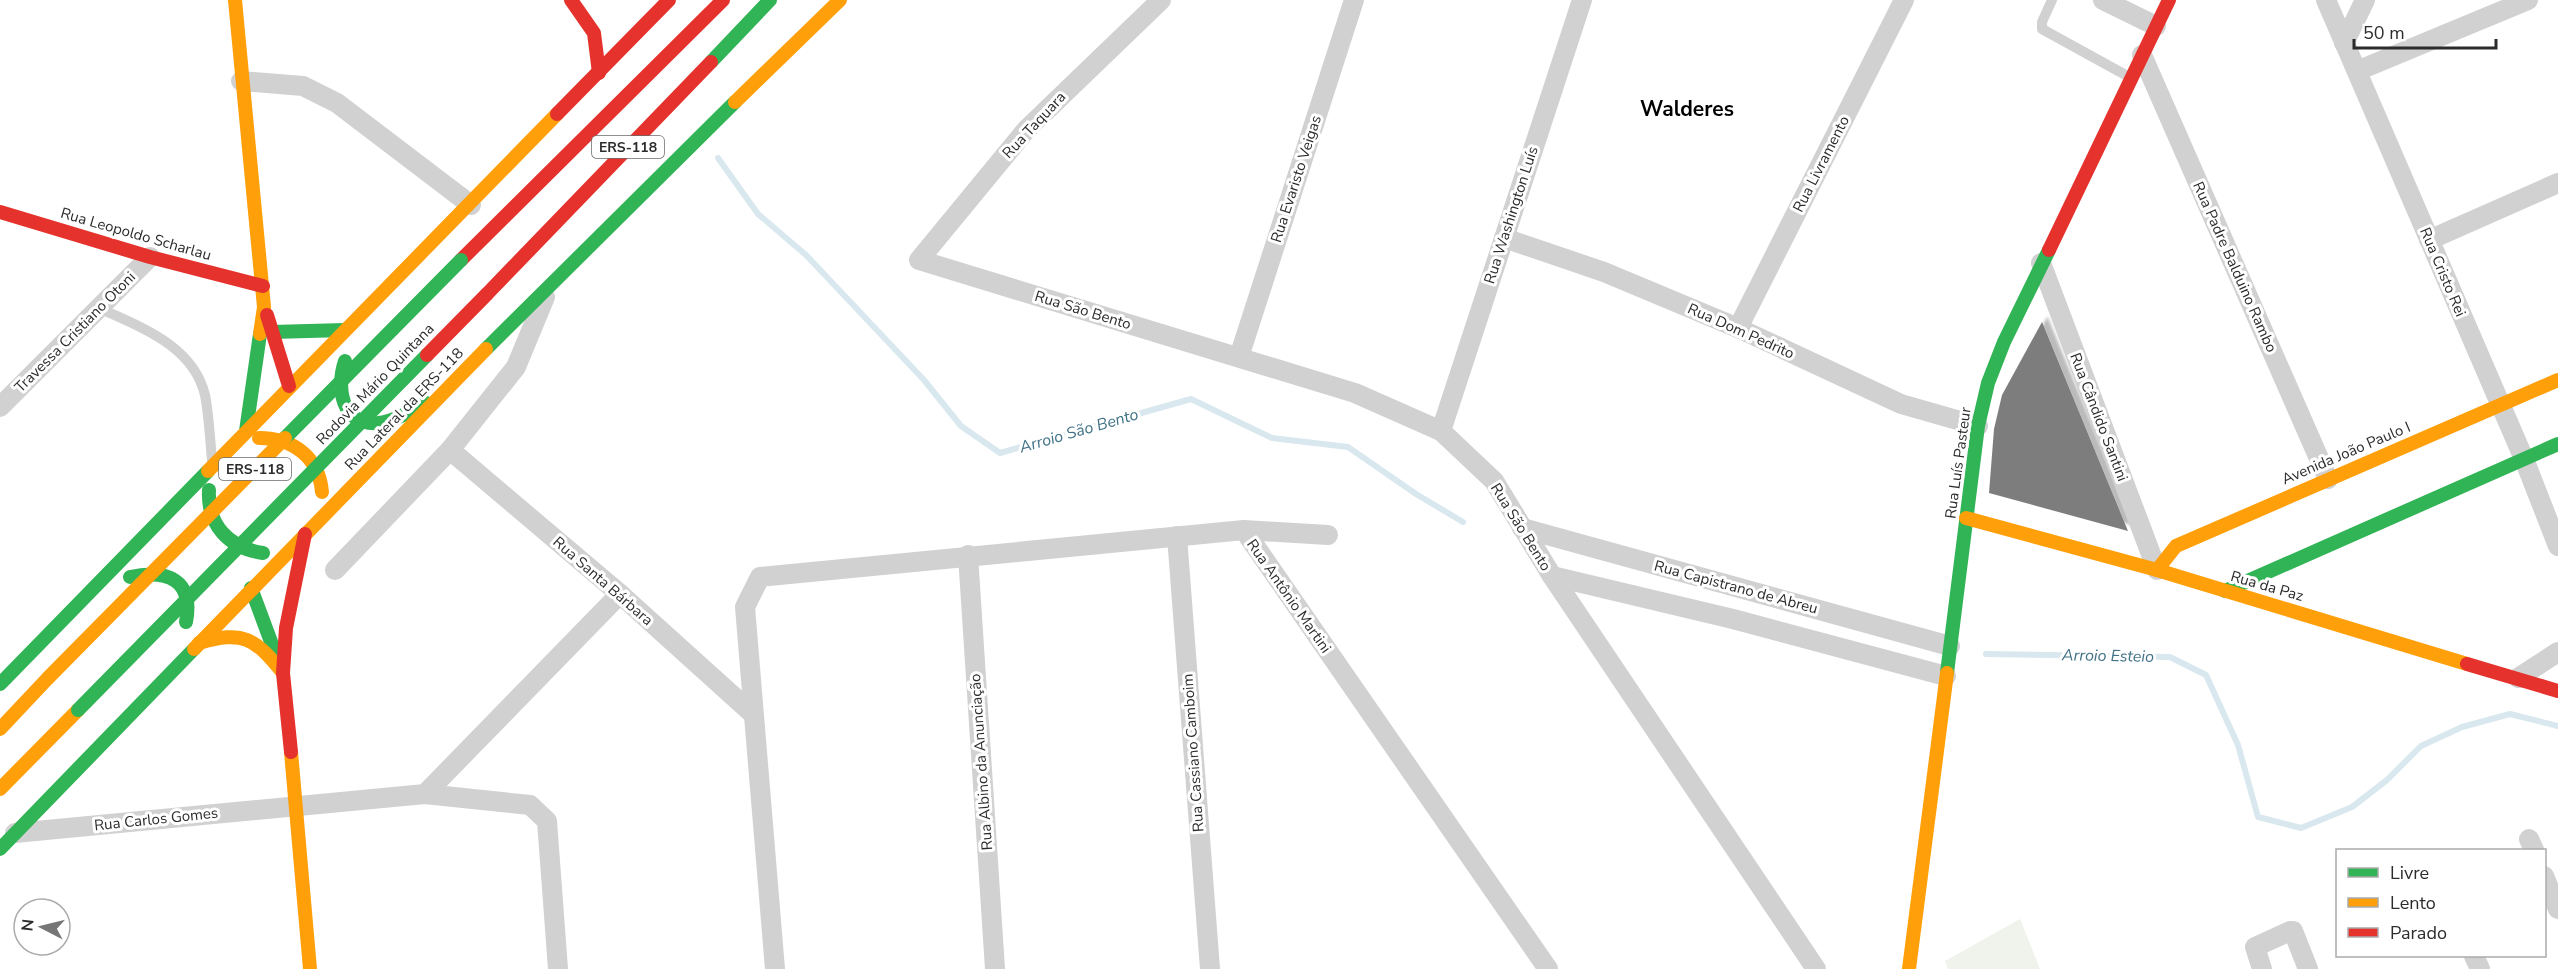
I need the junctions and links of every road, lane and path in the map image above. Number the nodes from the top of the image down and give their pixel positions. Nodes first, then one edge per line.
1 (235, 0) edge
2 (570, 0) edge
3 (669, 0) edge
4 (723, 0) edge
5 (770, 0) edge
6 (840, 0) edge
7 (1161, 0) edge
8 (1354, 0) edge
9 (1582, 0) edge
10 (1904, 0) edge
11 (2052, 0) edge
12 (2103, 0) edge
13 (2169, 0) edge
14 (2325, 0) edge
15 (2365, 0) edge
16 (2528, 0) edge
17 (2156, 26) junction
18 (2344, 43) junction
19 (2142, 55) junction
20 (2357, 71) junction
21 (598, 73) junction
22 (2131, 78) junction
23 (242, 81) junction
24 (2558, 183) edge
25 (471, 205) junction
26 (0, 212) edge
27 (1504, 238) junction
28 (2428, 240) junction
29 (150, 256) junction
30 (919, 260) joint
31 (2041, 263) junction
32 (552, 281) junction
33 (263, 286) junction
34 (378, 299) junction
35 (99, 308) junction
36 (264, 308) junction
37 (1738, 328) junction
38 (345, 330) junction
39 (272, 332) junction
40 (1239, 357) junction
41 (2558, 380) edge
42 (455, 382) junction
43 (289, 386) junction
44 (2500, 404) junction
45 (0, 406) edge
46 (1978, 426) junction
47 (246, 431) junction
48 (1441, 431) junction
49 (2558, 444) edge
50 (232, 447) junction
51 (450, 450) junction
52 (305, 453) junction
53 (2524, 459) junction
54 (213, 466) junction
55 (2328, 479) junction
56 (1966, 518) junction
57 (317, 522) junction
58 (1522, 528) junction
59 (1244, 530) junction
60 (305, 534) junction
61 (1328, 535) dead end
62 (1177, 536) junction
63 (237, 546) junction
64 (2558, 546) edge
65 (291, 548) junction
66 (968, 555) junction
67 (335, 570) dead end
68 (2157, 570) junction
69 (1552, 576) junction
70 (248, 578) junction
71 (1740, 588) junction
72 (2225, 591) junction
73 (620, 594) junction
74 (74, 609) junction
75 (1732, 619) junction
76 (199, 644) junction
77 (1950, 646) junction
78 (2558, 652) edge
79 (283, 673) junction
80 (1946, 676) junction
81 (2518, 678) junction
82 (0, 684) edge
83 (157, 685) junction
84 (2558, 691) edge
85 (753, 714) junction
86 (0, 729) edge
87 (0, 789) edge
88 (425, 794) junction
89 (297, 805) junction
90 (15, 833) junction
91 (0, 849) edge
92 (2546, 881) edge
93 (2558, 909) edge
94 (310, 969) edge
95 (558, 969) edge
96 (775, 969) edge
97 (995, 969) edge
98 (1210, 969) edge
99 (1548, 969) edge
100 (1816, 969) edge
101 (1909, 969) edge
102 (2262, 969) edge
103 (2308, 969) edge

1 - 23 main road
2 - 21 main road
3 - 21 main road
4 - 86 main road, Rodovia Mário Quintana / ERS-118, bridge
5 - 87 main road, Rodovia Mário Quintana / ERS-118, bridge
6 - 32 main road, Rua Lateral da ERS-118
7 - 30 street, Rua Taquara
8 - 40 street, Rua Evaristo Veigas
9 - 27 street, Rua Washington Luís
10 - 37 street, Rua Livramento
11 - 22 lane
12 - 17 street
13 - 17 main road, Rua Luís Pasteur
14 - 18 street, Rua Cristo Rei
15 - 18 street
16 - 20 street
17 - 19 main road, Rua Luís Pasteur
18 - 20 street, Rua Cristo Rei
19 - 22 main road, Rua Luís Pasteur
19 - 55 street, Rua Padre Balduino Rambo
20 - 28 street, Rua Cristo Rei
21 - 25 main road
22 - 31 main road, Rua Luís Pasteur
23 - 25 street
23 - 33 main road
24 - 28 street
25 - 34 main road
26 - 29 main road, Rua Leopoldo Scharlau
27 - 37 street, Rua Dom Pedrito
27 - 48 street, Rua Washington Luís
28 - 44 street, Rua Cristo Rei
29 - 33 main road, Rua Leopoldo Scharlau
29 - 35 street, Travessa Cristiano Otoni
30 - 40 street, Rua São Bento
31 - 46 main road, Rua Luís Pasteur
31 - 68 street, Rua Cândido Santini
32 - 42 main road, Rua Lateral da ERS-118
32 - 51 street
33 - 36 main road
34 - 38 main road
34 - 42 main road
35 - 45 street, Travessa Cristiano Otoni
35 - 54 lane
36 - 39 main road
36 - 47 main road
37 - 46 street, Rua Dom Pedrito
38 - 39 main road
38 - 43 main road
39 - 43 main road
40 - 48 street, Rua São Bento
41 - 44 main road, Avenida João Paulo I
42 - 57 main road, Rua Lateral da ERS-118
43 - 47 main road
43 - 52 main road
44 - 53 street, Rua Cristo Rei
44 - 55 main road, Avenida João Paulo I
46 - 56 main road, Rua Luís Pasteur
47 - 50 main road
48 - 58 street, Rua São Bento
49 - 53 main road
50 - 52 main road
50 - 54 main road
51 - 67 street
51 - 73 street, Rua Santa Bárbara
52 - 57 main road
53 - 64 street, Rua Cristo Rei
53 - 72 main road
54 - 63 main road
54 - 74 main road
55 - 68 main road, Avenida João Paulo I
56 - 68 main road, Rua da Paz
56 - 77 main road, Rua Luís Pasteur
57 - 60 main road, Rua Lateral da ERS-118
58 - 69 street, Rua São Bento
58 - 71 street, Rua Capistrano de Abreu
59 - 61 street
59 - 62 street, Rua Antônio Martini
59 - 99 street, Rua Antônio Martini
60 - 65 main road, Rua Lateral da ERS-118
60 - 79 main road
62 - 66 street, Rua Antônio Martini
62 - 98 street, Rua Cassiano Camboim
63 - 65 main road
63 - 70 main road
65 - 70 main road, Rua Lateral da ERS-118
66 - 85 street, Rua Antônio Martini
66 - 97 street, Rua Albino da Anunciação
68 - 72 main road, Rua da Paz
69 - 75 street, Rua Capistrano de Abreu
69 - 100 street, Rua São Bento
70 - 76 main road, Rua Lateral da ERS-118
70 - 79 main road
71 - 75 street
71 - 77 street, Rua Capistrano de Abreu
72 - 81 main road, Rua da Paz
73 - 85 street, Rua Santa Bárbara
73 - 88 street
74 - 82 main road
74 - 83 main road
75 - 80 street, Rua Capistrano de Abreu
76 - 79 main road
76 - 83 main road, Rua Lateral da ERS-118
77 - 80 main road, Rua Luís Pasteur
78 - 81 street
79 - 89 main road
80 - 101 main road, Rua Luís Pasteur
81 - 84 main road, Rua da Paz
83 - 90 main road, Rua Lateral da ERS-118
85 - 96 street
88 - 89 street, Rua Carlos Gomes
88 - 95 street, Rua Carlos Gomes
89 - 90 street, Rua Carlos Gomes
89 - 94 main road
90 - 91 main road, Rua Lateral da ERS-118
92 - 93 street
102 - 103 street

